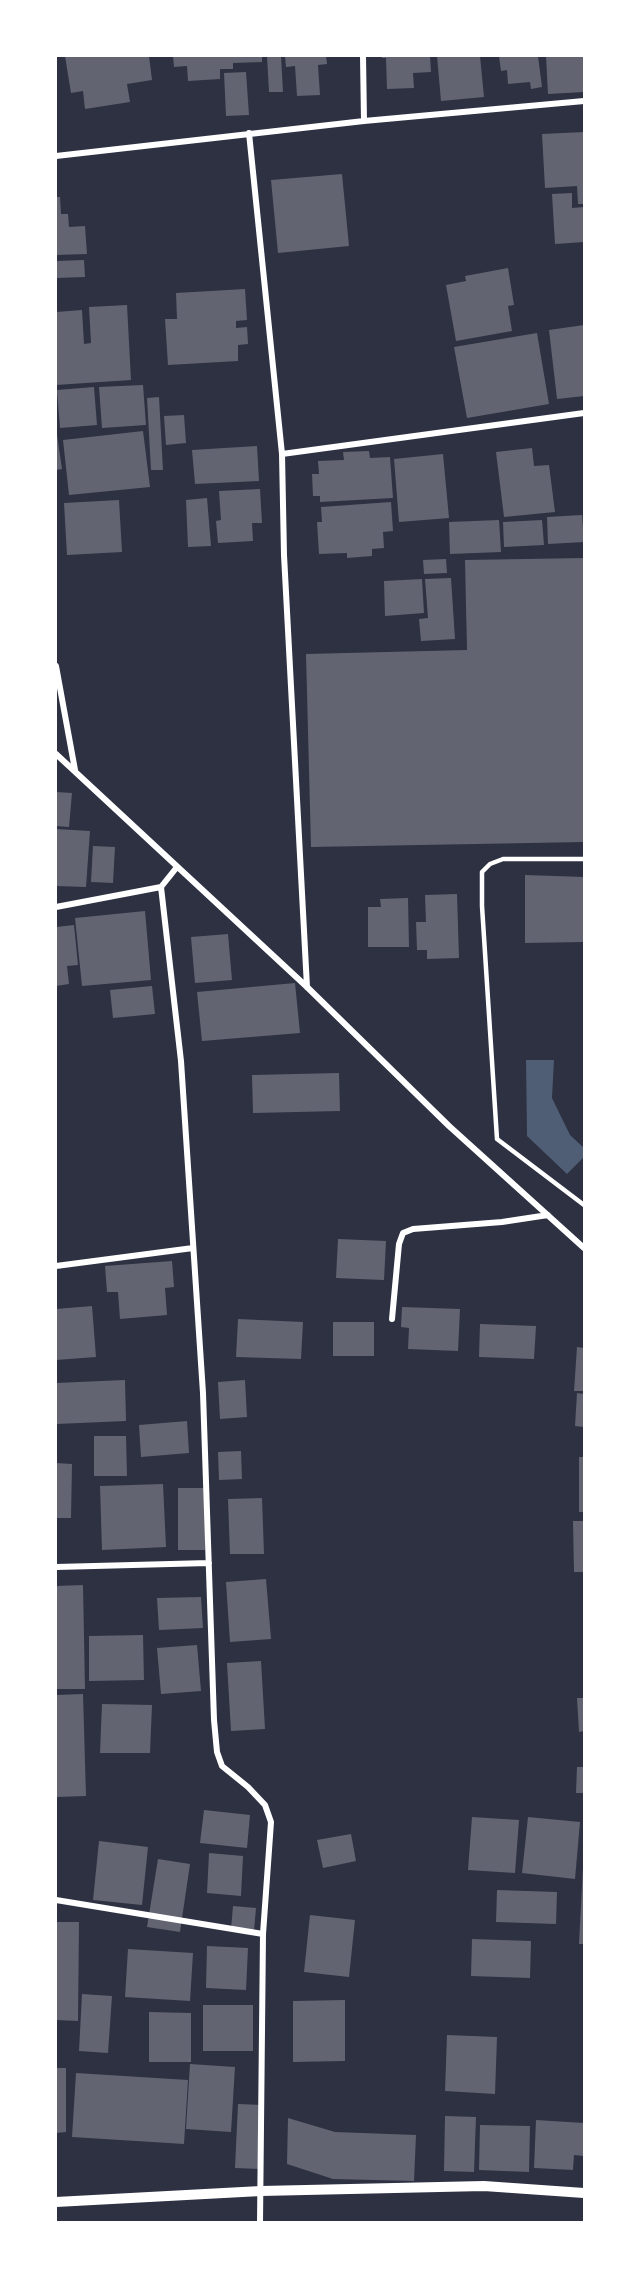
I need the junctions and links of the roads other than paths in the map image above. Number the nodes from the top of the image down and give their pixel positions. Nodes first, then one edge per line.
1 (363, 56) edge
2 (585, 101) edge
3 (364, 121) junction
4 (249, 133) junction
5 (56, 156) edge
6 (585, 413) edge
7 (282, 454) junction
8 (56, 666) edge
9 (56, 754) edge
10 (75, 770) junction
11 (585, 859) edge
12 (177, 867) junction
13 (161, 887) junction
14 (56, 907) edge
15 (307, 987) junction
16 (585, 1205) edge
17 (548, 1215) junction
18 (193, 1248) junction
19 (585, 1248) edge
20 (56, 1266) edge
21 (392, 1320) dead end
22 (209, 1563) junction
23 (56, 1566) edge
24 (56, 1900) edge
25 (263, 1934) junction
26 (261, 2191) junction
27 (585, 2193) edge
28 (56, 2202) edge
29 (260, 2223) edge

1 - 3 street
2 - 3 street
3 - 4 street
4 - 5 street
4 - 7 street
6 - 7 street
7 - 15 street
8 - 10 street
9 - 10 street
10 - 12 street
11 - 16 lane
12 - 13 street
12 - 15 street
13 - 14 street
13 - 18 street
15 - 17 street
17 - 19 street
17 - 21 street
18 - 20 street
18 - 22 street
22 - 23 street
22 - 25 street
24 - 25 street
25 - 26 street
26 - 27 street
26 - 28 street
26 - 29 street

